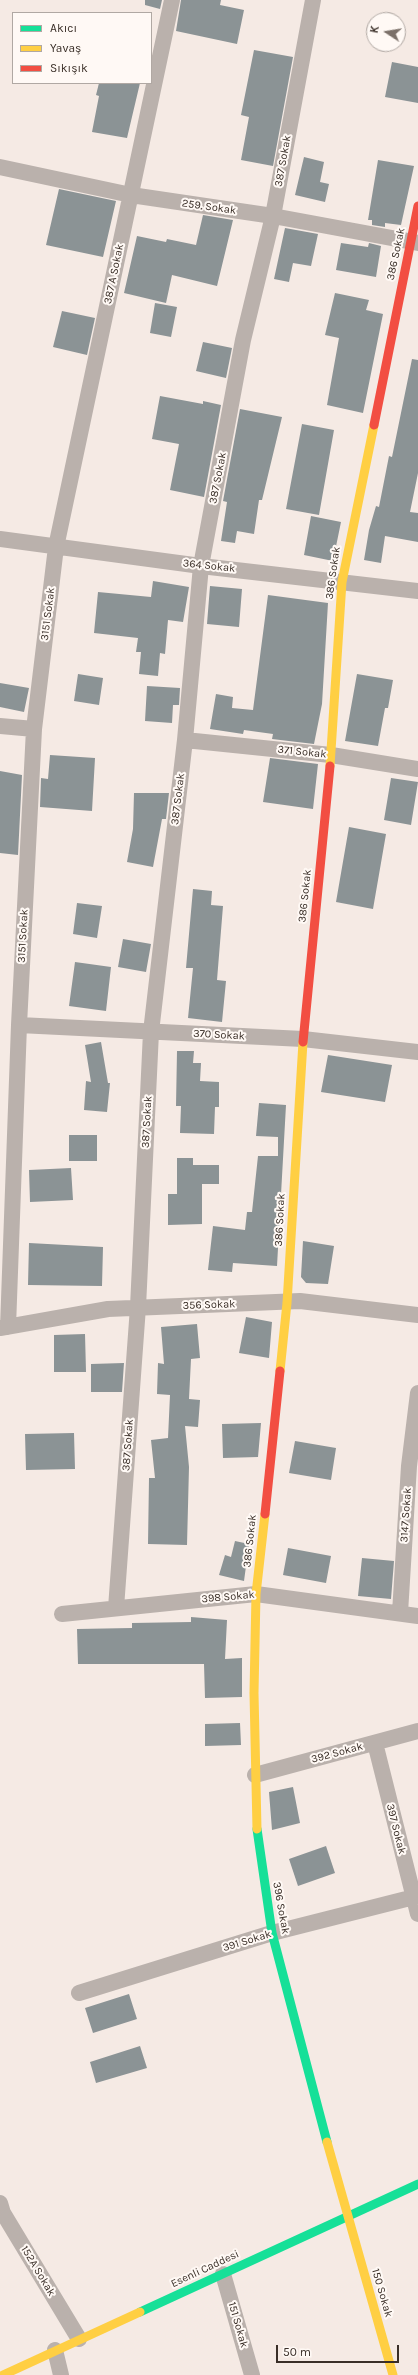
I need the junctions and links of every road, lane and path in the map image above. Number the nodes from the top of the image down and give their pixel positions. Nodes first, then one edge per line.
1 (172, 0) edge
2 (313, 0) edge
3 (0, 167) edge
4 (131, 195) junction
5 (418, 206) edge
6 (273, 216) junction
7 (414, 243) edge
8 (0, 539) edge
9 (56, 547) junction
10 (201, 566) junction
11 (342, 582) junction
12 (418, 591) edge
13 (0, 726) edge
14 (34, 729) junction
15 (185, 740) junction
16 (330, 755) junction
17 (418, 769) edge
18 (18, 1025) junction
19 (151, 1032) junction
20 (303, 1039) junction
21 (418, 1052) edge
22 (287, 1303) junction
23 (138, 1307) junction
24 (418, 1315) edge
25 (4, 1328) edge
26 (418, 1393) edge
27 (256, 1594) junction
28 (116, 1608) junction
29 (62, 1614) dead end
30 (400, 1614) junction
31 (418, 1616) edge
32 (418, 1731) edge
33 (375, 1743) junction
34 (255, 1774) junction
35 (415, 1897) edge
36 (418, 1914) edge
37 (272, 1933) junction
38 (79, 1993) dead end
39 (418, 2184) edge
40 (0, 2203) edge
41 (347, 2217) junction
42 (223, 2274) junction
43 (79, 2339) junction
44 (55, 2350) junction
45 (3, 2375) edge
46 (61, 2375) edge
47 (252, 2375) edge
48 (393, 2375) edge

1 - 4 street, 387 A Sokak
2 - 6 street, 387 Sokak
3 - 4 street, 259. Sokak
4 - 6 street, 259. Sokak
4 - 9 street, 387 A Sokak
5 - 7 street, 386 Sokak
6 - 7 street, 259. Sokak
6 - 10 street, 387 Sokak
7 - 11 street, 386 Sokak
8 - 9 street, 364 Sokak
9 - 10 street, 364 Sokak
9 - 14 street, 3151 Sokak
10 - 11 street, 364 Sokak
10 - 15 street, 387 Sokak
11 - 12 street, 364 Sokak
11 - 16 street, 386 Sokak
13 - 14 street
14 - 18 street, 3151 Sokak
15 - 16 street, 371 Sokak
15 - 19 street, 387 Sokak
16 - 17 street, 371 Sokak
16 - 20 street, 386 Sokak
18 - 19 street, 370 Sokak
18 - 25 street, 3151 Sokak
19 - 20 street, 370 Sokak
19 - 23 street, 387 Sokak
20 - 21 street, 370 Sokak
20 - 22 street, 386 Sokak
22 - 23 street, 356 Sokak
22 - 24 street, 356 Sokak
22 - 27 street, 386 Sokak
23 - 25 street, 356 Sokak
23 - 28 street, 387 Sokak
26 - 30 street, 3147 Sokak
27 - 28 street, 398 Sokak
27 - 30 street, 398 Sokak
27 - 34 street, 396 Sokak
28 - 29 street, 398 Sokak
30 - 31 street, 398 Sokak
32 - 33 street, 392 Sokak
33 - 34 street, 392 Sokak
33 - 35 street, 397 Sokak
34 - 37 street, 396 Sokak
35 - 36 street, 397 Sokak
35 - 37 street, 391 Sokak
37 - 38 street, 391 Sokak
37 - 41 street, 396 Sokak
39 - 41 street, Esenli Caddesi
40 - 43 street, 152A Sokak
41 - 42 street, Esenli Caddesi
41 - 48 street, 150 Sokak
42 - 43 street, Esenli Caddesi
42 - 47 street, 151 Sokak
43 - 44 street, Esenli Caddesi
44 - 45 street, Esenli Caddesi
44 - 46 street

